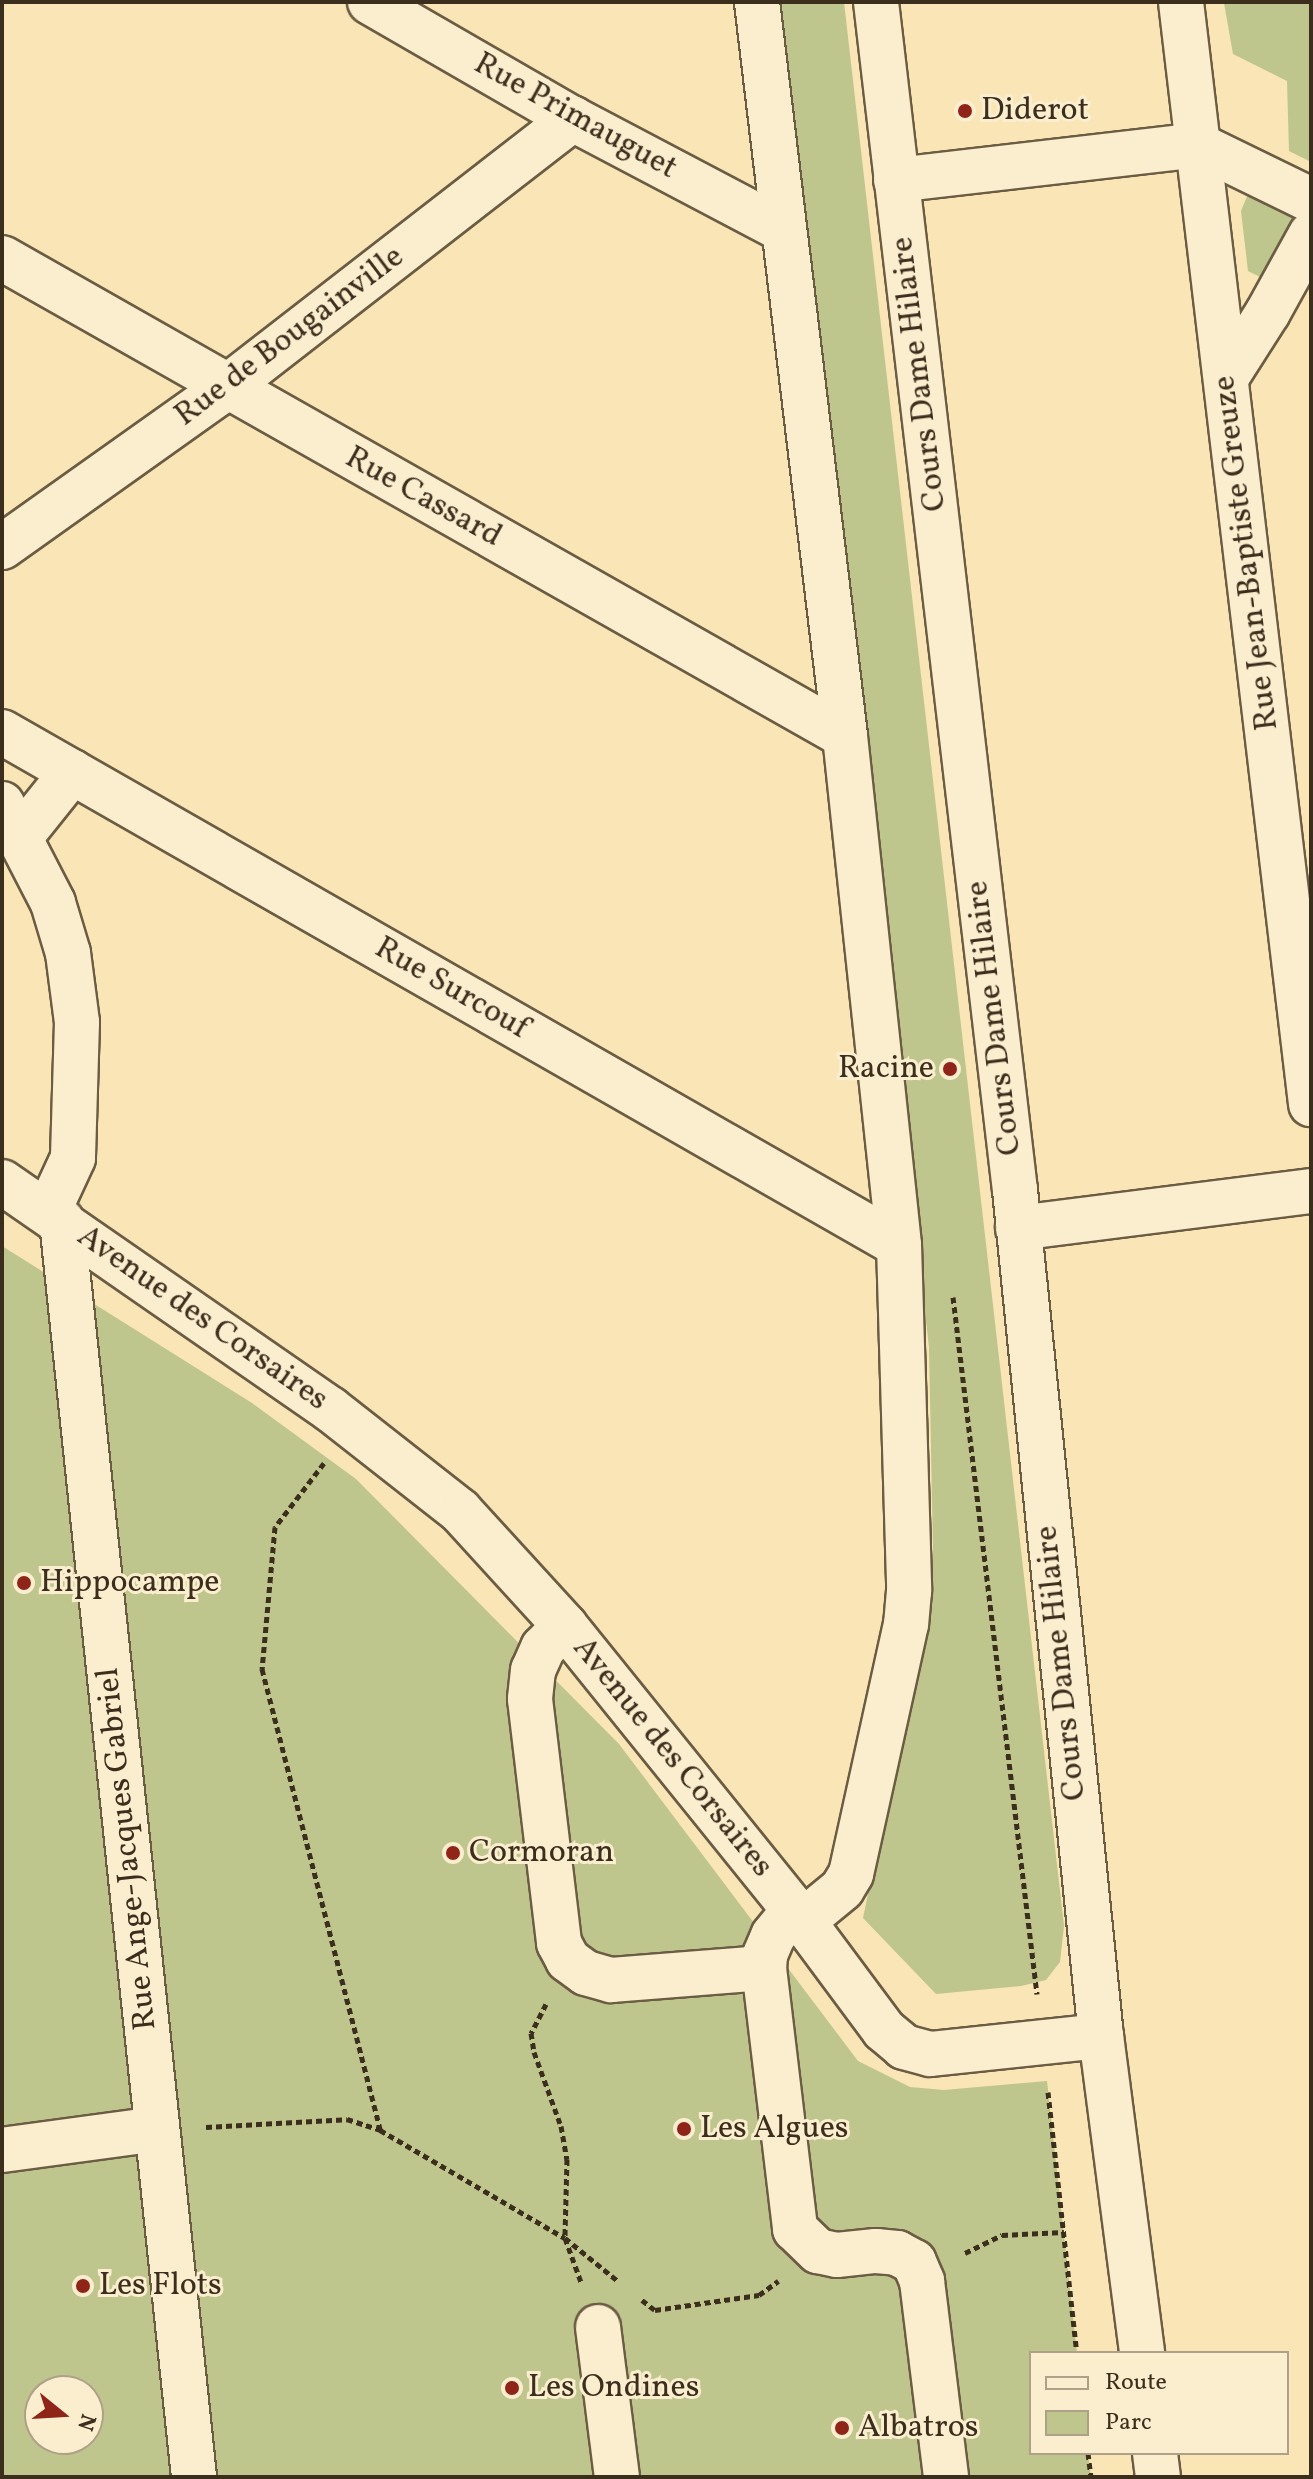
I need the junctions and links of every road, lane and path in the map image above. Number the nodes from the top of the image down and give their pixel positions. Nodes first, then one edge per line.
1 (370, 2) edge
2 (757, 2) edge
3 (876, 2) edge
4 (1181, 2) edge
5 (573, 119) junction
6 (1198, 145) junction
7 (896, 180) junction
8 (1311, 200) edge
9 (782, 229) junction
10 (1311, 234) edge
11 (2, 258) edge
12 (1226, 378) junction
13 (227, 387) junction
14 (2, 547) edge
15 (2, 732) edge
16 (845, 736) junction
17 (72, 772) junction
18 (11, 820) edge
19 (1307, 1032) edge
20 (1311, 1104) edge
21 (2, 1182) edge
22 (1311, 1191) edge
23 (55, 1216) junction
24 (1018, 1228) junction
25 (899, 1245) junction
26 (352, 1426) junction
27 (565, 1626) junction
28 (799, 1915) junction
29 (568, 1960) junction
30 (764, 1968) junction
31 (1101, 2036) junction
32 (157, 2129) junction
33 (380, 2130) junction
34 (2, 2150) edge
35 (1064, 2232) dead end
36 (565, 2238) junction
37 (818, 2251) junction
38 (918, 2272) junction
39 (621, 2283) dead end
40 (632, 2292) dead end
41 (598, 2327) dead end
42 (1142, 2351) edge
43 (1088, 2455) edge
44 (1155, 2455) edge
45 (194, 2477) edge
46 (617, 2477) edge
47 (946, 2477) edge
48 (1091, 2477) edge
49 (1158, 2477) edge

1 - 5 street, Rue Primauguet
2 - 9 street
3 - 7 street, Cours Dame Hilaire
4 - 6 street, Rue Jean-Baptiste Greuze
5 - 9 street, Rue Primauguet
5 - 13 street, Rue de Bougainville
6 - 7 street
6 - 8 street
6 - 12 street, Rue Jean-Baptiste Greuze
7 - 24 street, Cours Dame Hilaire
9 - 16 street
10 - 12 street
11 - 13 street, Rue Cassard
12 - 19 street, Rue Jean-Baptiste Greuze
13 - 14 street, Rue de Bougainville
13 - 16 street, Rue Cassard
15 - 17 street, Rue Surcouf
16 - 25 street
17 - 18 street
17 - 25 street, Rue Surcouf
18 - 23 street
19 - 20 street, Rue Jean-Baptiste Greuze
21 - 23 street, Avenue des Corsaires
22 - 24 street
23 - 26 street, Avenue des Corsaires
23 - 32 street, Rue Ange-Jacques Gabriel
24 - 31 street, Cours Dame Hilaire
25 - 28 street
26 - 27 street, Avenue des Corsaires
26 - 33 path
27 - 28 street, Avenue des Corsaires
27 - 29 street
28 - 30 street
28 - 31 street, Avenue des Corsaires
29 - 30 street
29 - 36 path
30 - 37 street
31 - 42 street
32 - 33 path
32 - 34 street
32 - 45 street, Rue Ange-Jacques Gabriel
33 - 36 path
35 - 38 path
36 - 39 path
37 - 38 street
37 - 40 path
38 - 47 street
41 - 46 street
43 - 48 path
44 - 49 street

